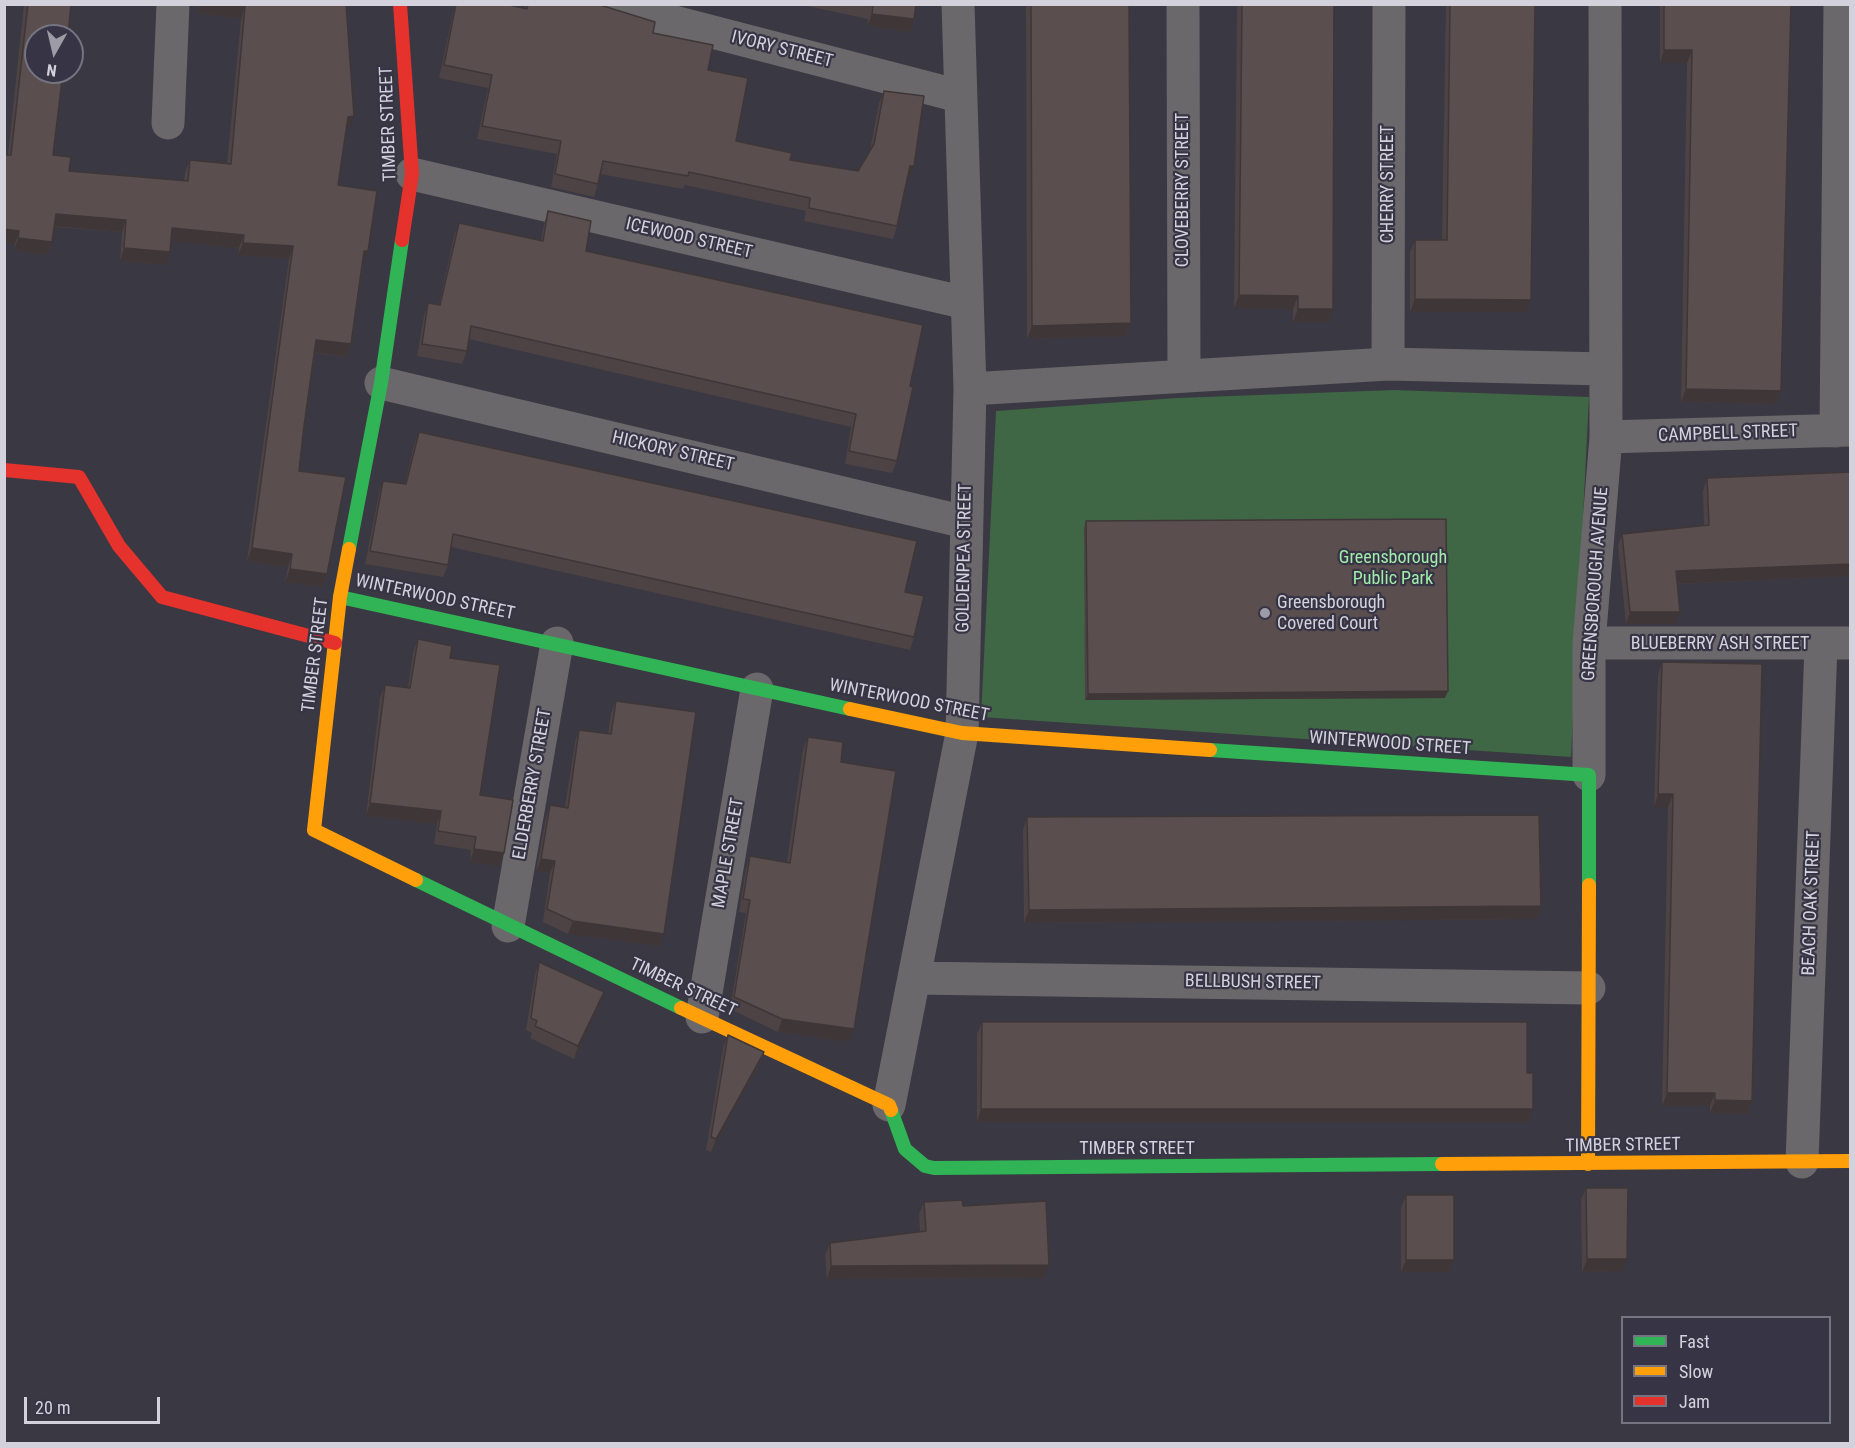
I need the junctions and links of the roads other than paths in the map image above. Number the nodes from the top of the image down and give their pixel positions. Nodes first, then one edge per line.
1 (172, 4) edge
2 (400, 4) edge
3 (605, 4) edge
4 (958, 4) edge
5 (1183, 4) edge
6 (1389, 4) edge
7 (1605, 4) edge
8 (1840, 4) edge
9 (959, 96) junction
10 (168, 123) dead end
11 (412, 174) junction
12 (966, 303) junction
13 (1388, 364) junction
14 (1606, 369) junction
15 (1184, 375) junction
16 (381, 383) junction
17 (970, 389) junction
18 (1843, 430) edge
19 (1606, 437) junction
20 (4, 470) edge
21 (965, 522) junction
22 (340, 597) junction
23 (335, 643) junction
24 (557, 643) junction
25 (1589, 643) junction
26 (1836, 644) edge
27 (757, 689) junction
28 (962, 733) junction
29 (1589, 775) junction
30 (508, 926) junction
31 (916, 978) junction
32 (1589, 988) junction
33 (702, 1017) junction
34 (889, 1105) junction
35 (1851, 1161) edge
36 (1802, 1162) junction
37 (1588, 1164) junction

1 - 10 street
2 - 11 street, TIMBER STREET
3 - 9 street, IVORY STREET
4 - 9 street, GOLDENPEA STREET
5 - 15 street, CLOVEBERRY STREET
6 - 13 street, CHERRY STREET
7 - 14 street, GREENSBOROUGH AVENUE
8 - 18 street
9 - 12 street, GOLDENPEA STREET
11 - 12 street, ICEWOOD STREET
11 - 16 street, TIMBER STREET
12 - 17 street, GOLDENPEA STREET
13 - 14 street
13 - 15 street
14 - 19 street, GREENSBOROUGH AVENUE
15 - 17 street
16 - 21 street, HICKORY STREET
16 - 22 street, TIMBER STREET
17 - 21 street, GOLDENPEA STREET
18 - 19 street, CAMPBELL STREET
19 - 25 street, GREENSBOROUGH AVENUE
20 - 23 street
21 - 28 street, GOLDENPEA STREET
22 - 23 street, TIMBER STREET
22 - 24 street, WINTERWOOD STREET
23 - 30 street, TIMBER STREET
24 - 27 street, WINTERWOOD STREET
24 - 30 street, ELDERBERRY STREET
25 - 26 street, BLUEBERRY ASH STREET
25 - 29 street, GREENSBOROUGH AVENUE
26 - 36 street, BEACH OAK STREET
27 - 28 street, WINTERWOOD STREET
27 - 33 street, MAPLE STREET
28 - 29 street, WINTERWOOD STREET
28 - 31 street, GOLDENPEA STREET
29 - 32 street, GREENSBOROUGH AVENUE
30 - 33 street, TIMBER STREET
31 - 32 street, BELLBUSH STREET
31 - 34 street, GOLDENPEA STREET
32 - 37 street, GREENSBOROUGH AVENUE
33 - 34 street, TIMBER STREET
34 - 37 street, TIMBER STREET
35 - 36 street, TIMBER STREET
36 - 37 street, TIMBER STREET

